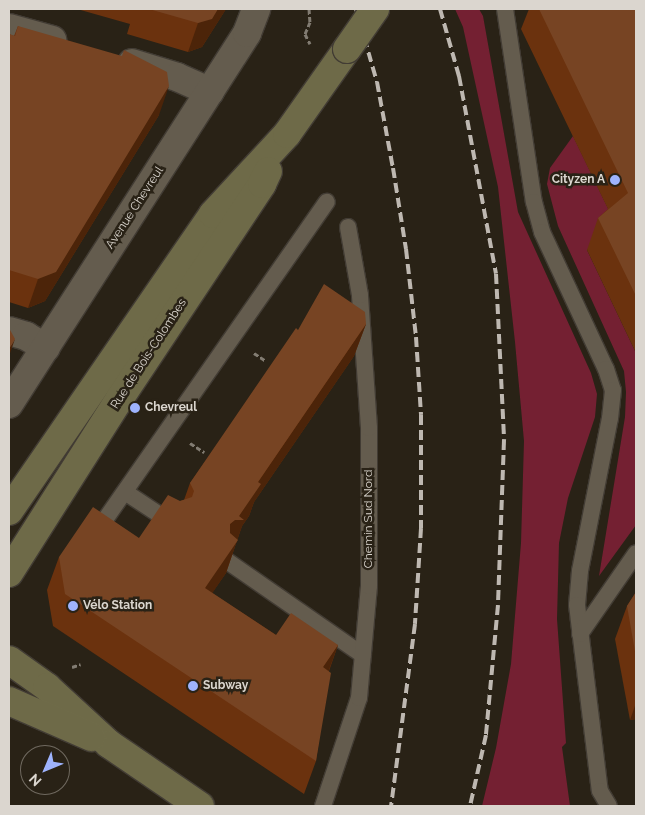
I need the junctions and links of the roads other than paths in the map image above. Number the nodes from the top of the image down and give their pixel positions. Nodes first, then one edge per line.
1 (256, 9) edge
2 (375, 9) edge
3 (505, 9) edge
4 (9, 28) edge
5 (74, 47) edge
6 (112, 58) edge
7 (210, 92) junction
8 (286, 134) junction
9 (327, 202) dead end
10 (348, 228) dead end
11 (9, 331) edge
12 (46, 348) junction
13 (9, 404) edge
14 (124, 492) junction
15 (9, 511) edge
16 (172, 523) edge
17 (93, 536) edge
18 (636, 553) edge
19 (227, 561) edge
20 (9, 574) edge
21 (580, 634) junction
22 (363, 655) junction
23 (9, 660) edge
24 (9, 701) edge
25 (109, 744) junction
26 (200, 806) edge
27 (323, 806) edge
28 (609, 806) edge

1 - 7 street, Avenue Chevreul
2 - 8 main road, Rue de Bois-Colombes, bridge
3 - 21 lane
4 - 5 street
6 - 7 street
7 - 12 street, Avenue Chevreul
8 - 15 main road, Rue de Bois-Colombes
8 - 20 main road, Rue de Bois-Colombes
9 - 14 lane
10 - 22 lane, Chemin Sud Nord
11 - 12 street
12 - 13 street, Avenue Chevreul
14 - 16 lane
14 - 17 lane
18 - 21 lane
19 - 22 lane
21 - 28 lane
22 - 27 lane, Chemin Sud Nord
23 - 25 main road
24 - 25 main road
25 - 26 main road

